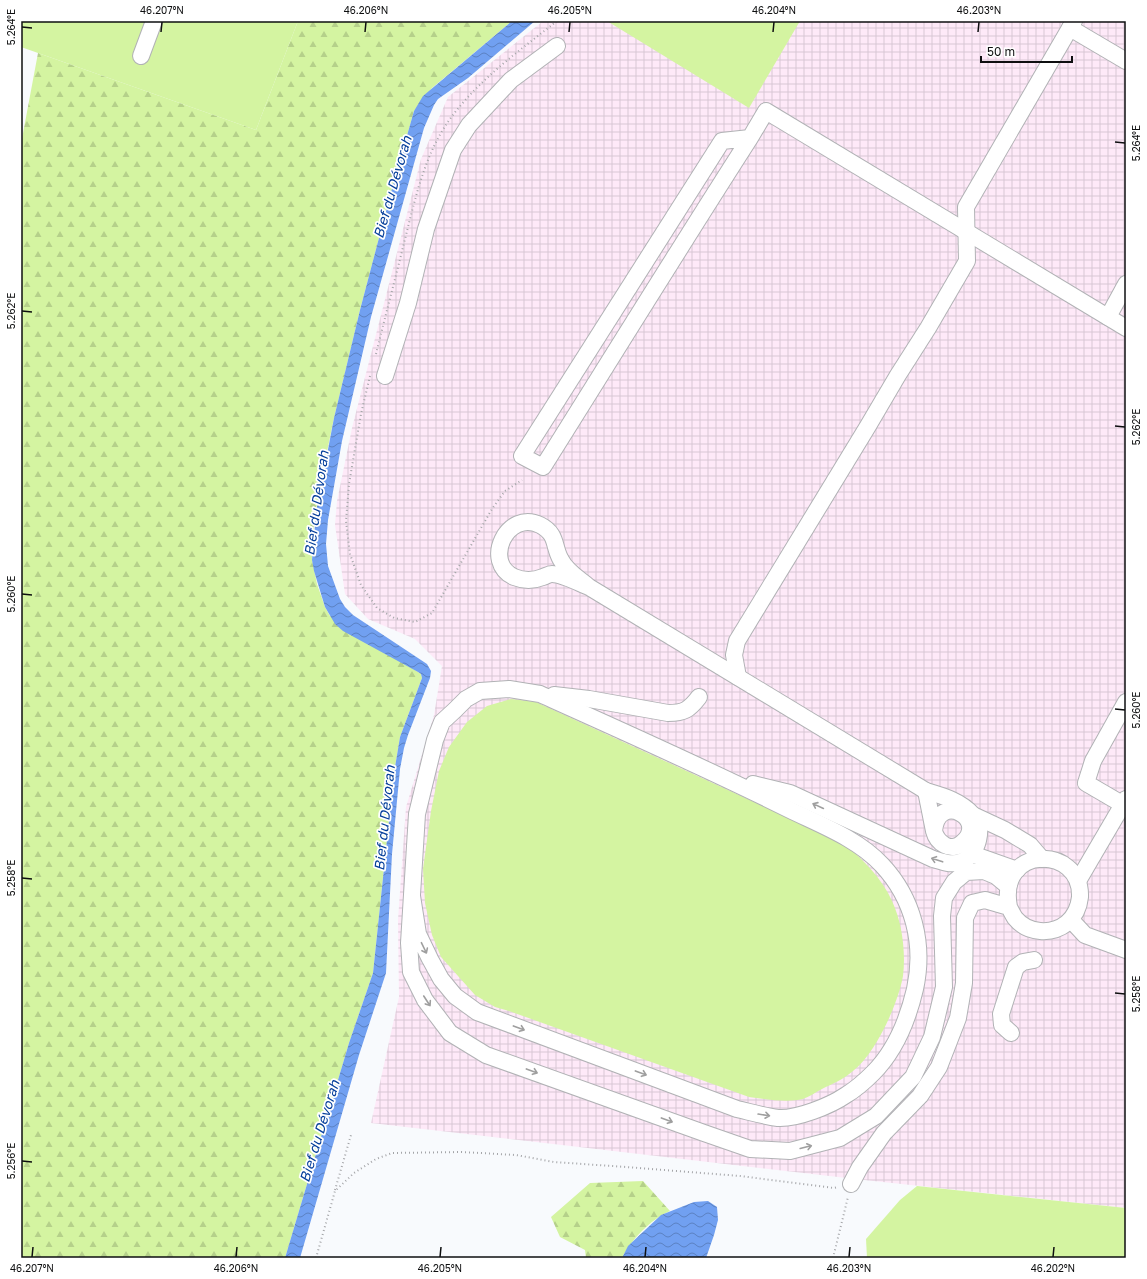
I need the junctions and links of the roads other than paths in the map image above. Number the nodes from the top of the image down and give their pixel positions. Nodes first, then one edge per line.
1 (154, 21) edge
2 (1072, 24) edge
3 (557, 46) dead end
4 (141, 56) dead end
5 (1126, 61) edge
6 (750, 138) junction
7 (967, 232) junction
8 (1126, 284) edge
9 (1108, 317) junction
10 (1126, 328) edge
11 (378, 376) road end
12 (589, 587) junction
13 (738, 677) junction
14 (540, 694) junction
15 (698, 697) dead end
16 (1126, 702) edge
17 (713, 773) junction
18 (926, 791) junction
19 (1124, 801) edge
20 (975, 816) junction
21 (934, 831) dead end
22 (972, 854) junction
23 (1042, 858) junction
24 (1017, 870) junction
25 (1078, 882) junction
26 (1008, 886) junction
27 (412, 896) junction
28 (1009, 907) junction
29 (1071, 920) junction
30 (1126, 950) edge
31 (1034, 960) dead end
32 (1011, 1033) dead end
33 (850, 1184) road end

1 - 4 lane
2 - 5 lane
2 - 7 lane
3 - 11 lane
6 - 6 lane
6 - 7 lane
7 - 9 lane
7 - 13 lane
8 - 9 lane
9 - 10 lane
12 - 12 lane
12 - 13 lane
13 - 18 lane
14 - 15 lane
14 - 17 lane
14 - 27 lane
16 - 19 lane
22 -> 17 lane
27 -> 17 lane
18 - 20 lane
18 - 21 lane
19 - 25 lane
20 - 22 lane
20 - 23 lane
22 - 24 lane
23 - 24 lane
23 - 25 lane
24 - 26 lane
25 - 29 lane
27 -> 26 lane
26 - 28 lane
28 - 29 lane
28 - 33 lane
29 - 30 lane
31 - 32 lane

